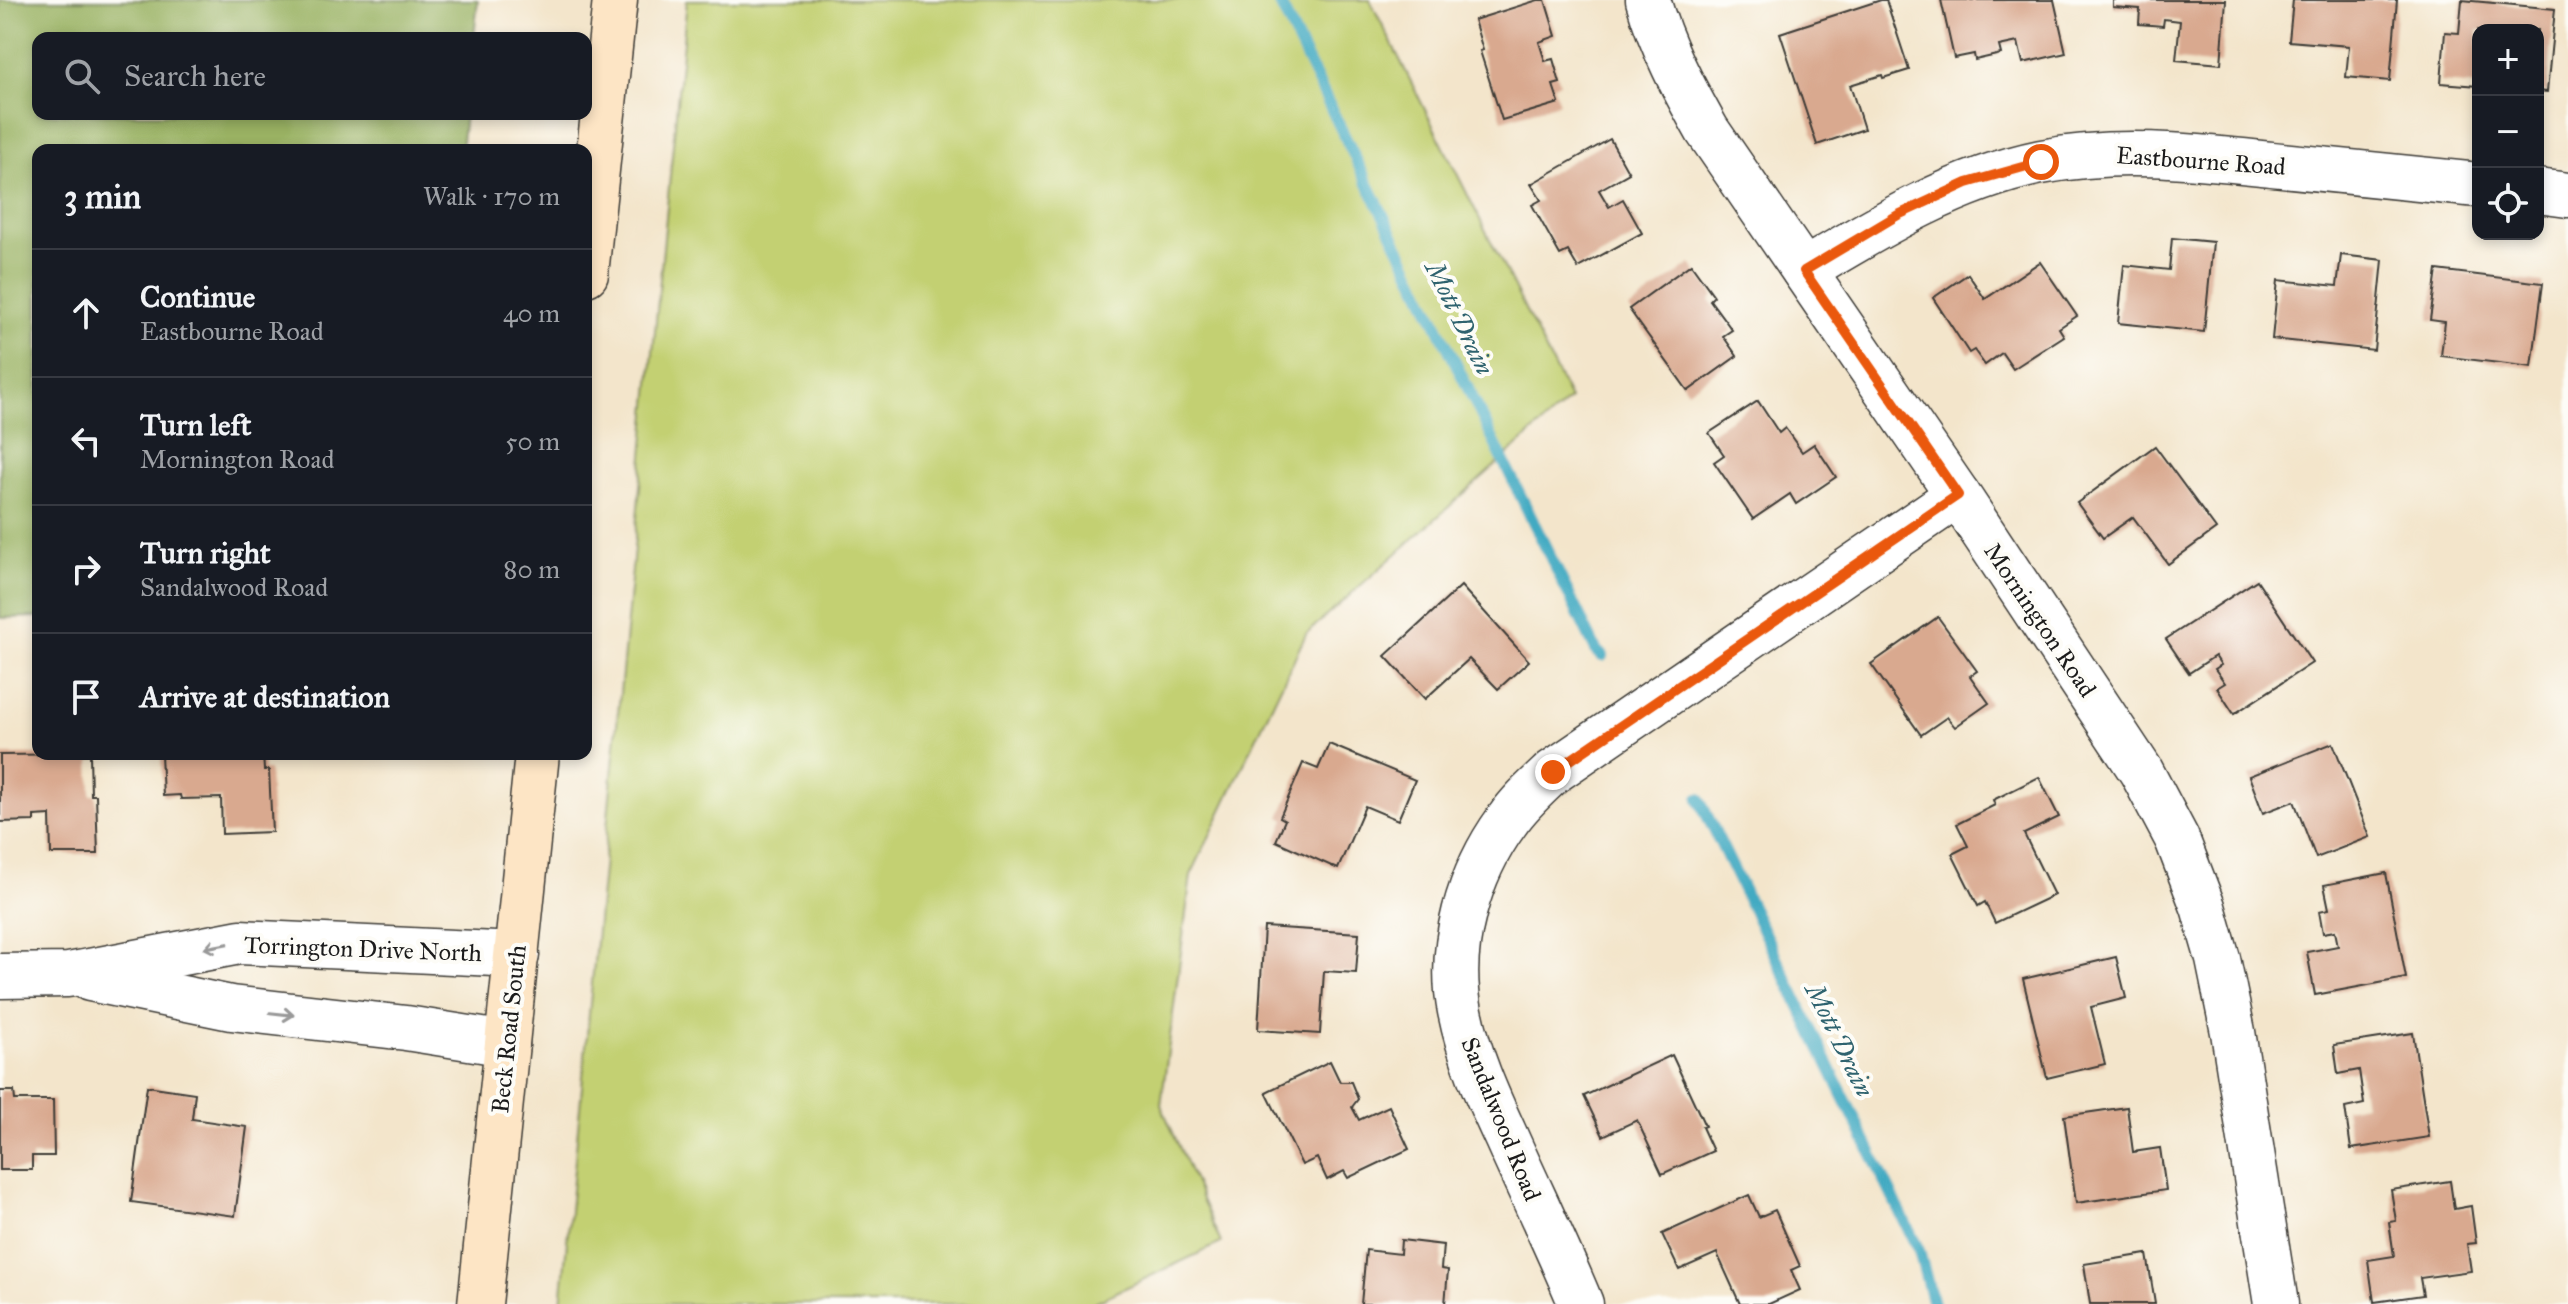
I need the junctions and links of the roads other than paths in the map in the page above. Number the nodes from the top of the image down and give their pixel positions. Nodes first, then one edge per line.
1 (615, 0) edge
2 (1648, 0) edge
3 (2472, 184) edge
4 (2544, 192) edge
5 (2568, 195) edge
6 (592, 217) edge
7 (1804, 271) junction
8 (1958, 495) junction
9 (536, 760) edge
10 (517, 955) junction
11 (68, 975) junction
12 (0, 976) edge
13 (507, 1044) junction
14 (480, 1304) edge
15 (1581, 1304) edge
16 (2276, 1304) edge

1 - 6 main road
2 - 7 street, Mornington Road
3 - 7 street, Eastbourne Road
4 - 5 street
7 - 8 street, Mornington Road
8 - 15 street, Sandalwood Road
8 - 16 street, Mornington Road
9 - 10 main road, Beck Road South
10 -> 11 street, Torrington Drive North
10 - 13 main road, Beck Road South
11 - 12 street, Torrington Drive North
11 -> 13 street, Torrington Drive North
13 - 14 main road, Beck Road South

